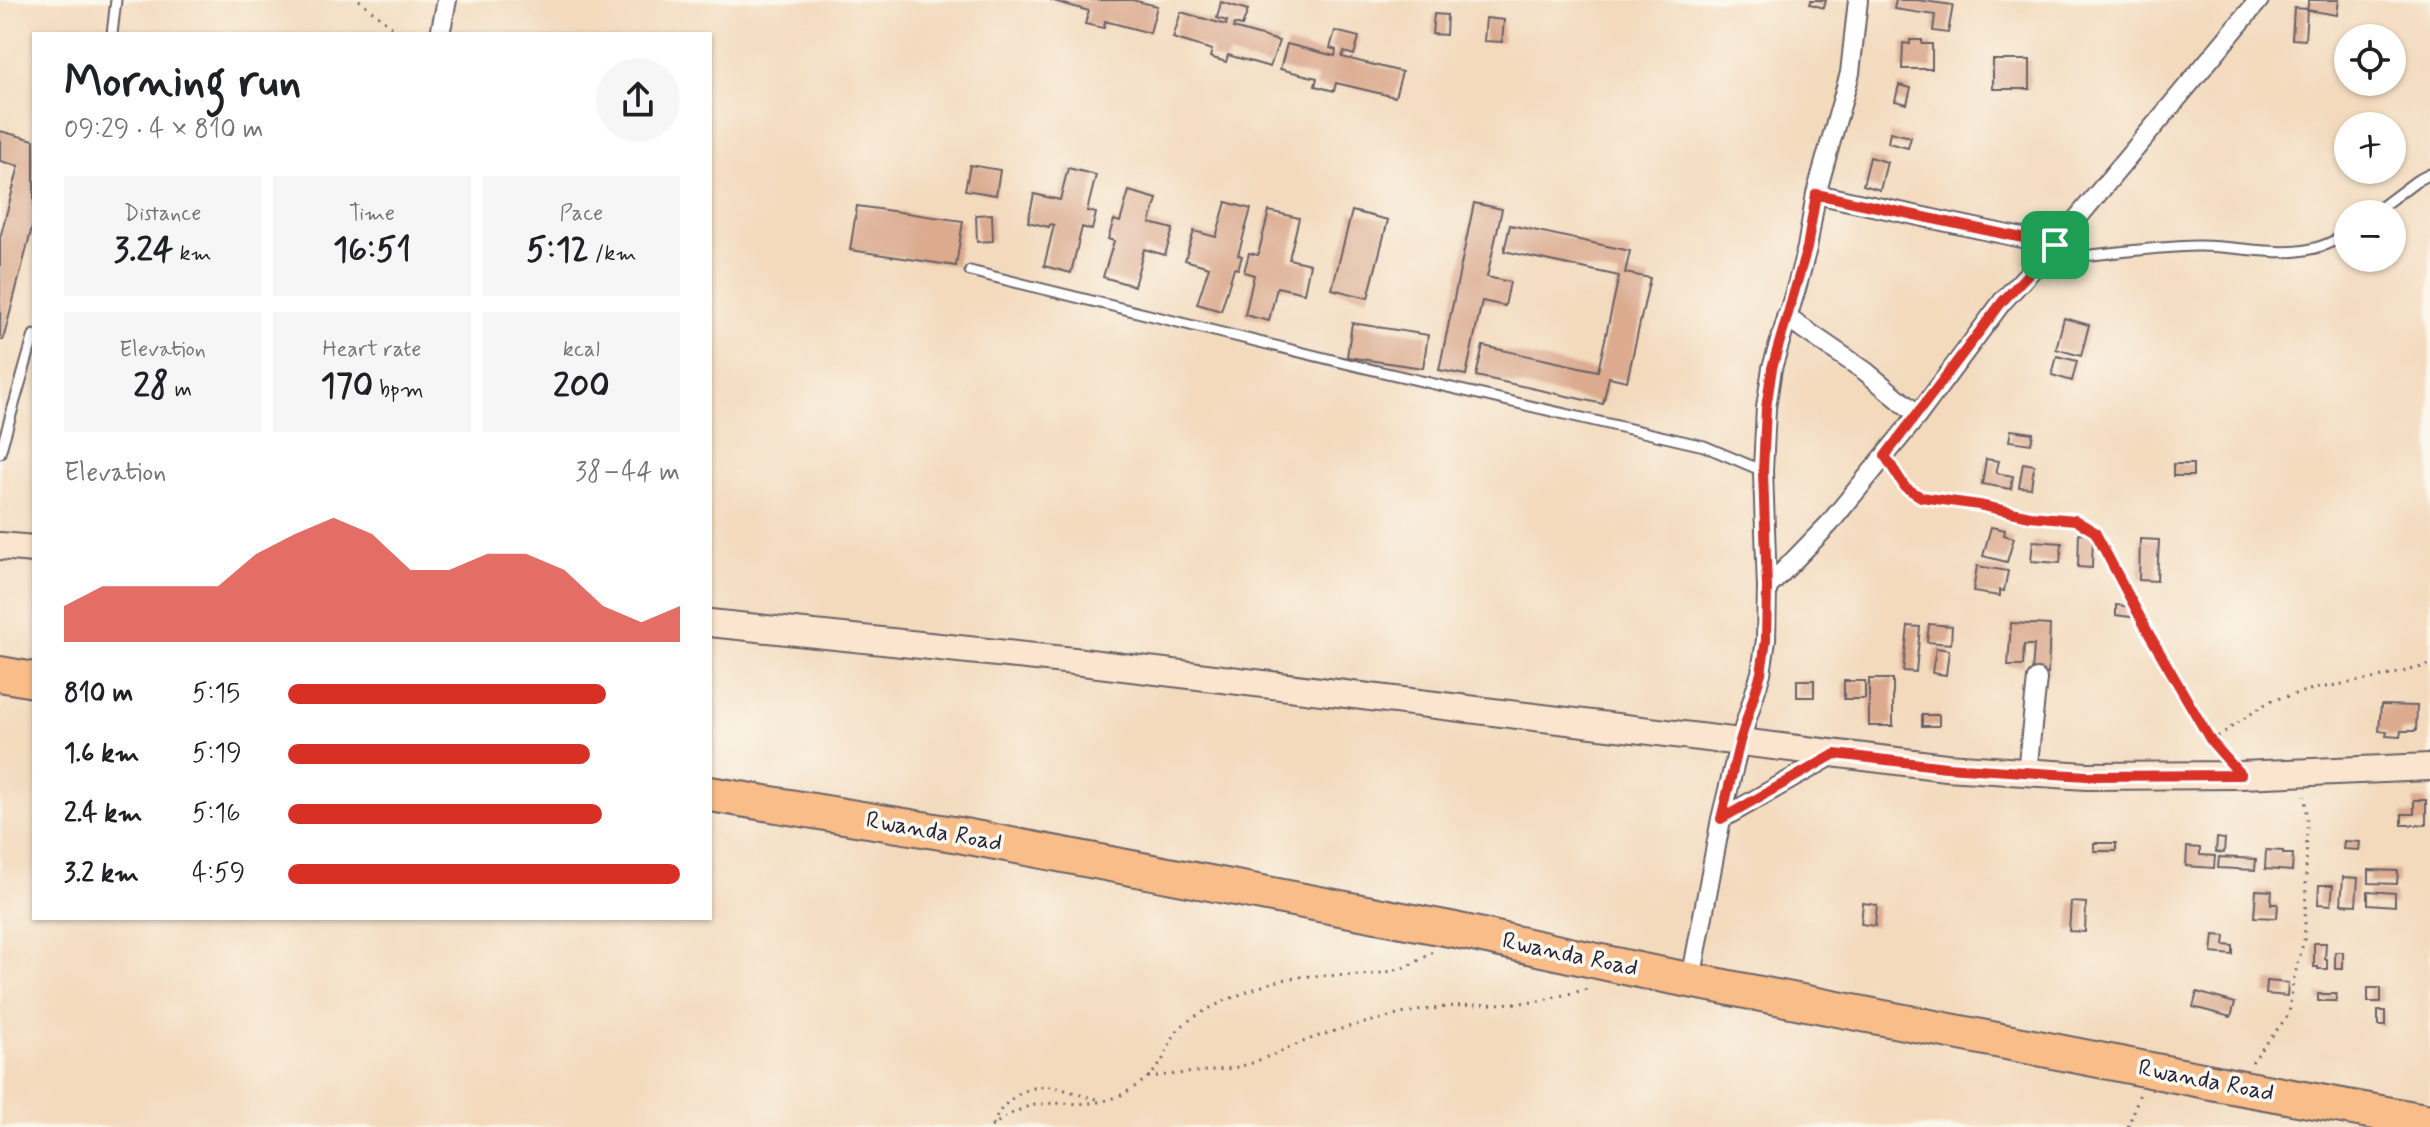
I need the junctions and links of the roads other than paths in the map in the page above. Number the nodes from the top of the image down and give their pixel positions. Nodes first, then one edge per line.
1 (116, 0) edge
2 (447, 0) edge
3 (1858, 0) edge
4 (2255, 2) edge
5 (112, 32) edge
6 (440, 32) edge
7 (2430, 174) edge
8 (1816, 194) junction
9 (2392, 200) edge
10 (2334, 241) edge
11 (2055, 245) junction
12 (2038, 261) junction
13 (970, 271) dead end
14 (1786, 317) junction
15 (32, 342) edge
16 (1918, 415) junction
17 (0, 453) edge
18 (1763, 471) junction
19 (0, 546) edge
20 (32, 549) edge
21 (1767, 588) junction
22 (712, 623) edge
23 (0, 674) edge
24 (2037, 679) dead end
25 (32, 680) edge
26 (1740, 741) junction
27 (1835, 754) junction
28 (2429, 768) edge
29 (2027, 772) junction
30 (712, 794) edge
31 (1721, 819) junction
32 (1691, 980) junction
33 (2430, 1122) edge

1 - 5 lane
2 - 6 street
3 - 8 street
4 - 11 street
7 - 9 lane
8 - 11 street
8 - 14 street
10 - 12 lane
11 - 12 street
12 - 16 street
13 - 18 lane
14 - 16 street
14 - 18 street
15 - 17 lane
16 - 21 street
18 - 21 street
19 - 20 street
21 - 26 street
22 - 26 street
23 - 25 highway
24 - 29 street
26 - 27 street
26 - 31 street
27 - 29 street
27 - 31 street
28 - 29 street
30 - 32 highway, Rwanda Road
31 - 32 street
32 - 33 highway, Rwanda Road

